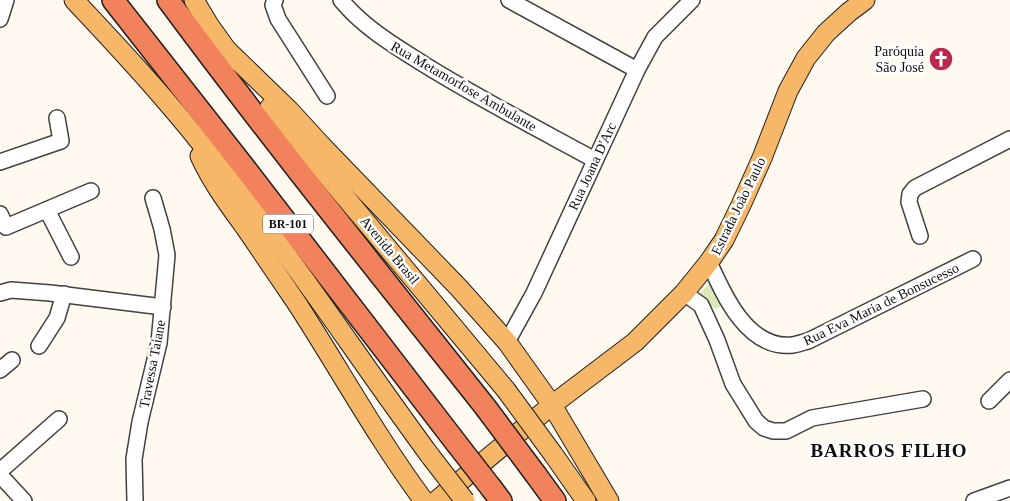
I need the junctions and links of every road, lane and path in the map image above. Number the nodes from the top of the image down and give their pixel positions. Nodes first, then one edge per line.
1 (6, 0) edge
2 (74, 0) edge
3 (113, 0) edge
4 (168, 0) edge
5 (194, 0) edge
6 (274, 0) edge
7 (341, 0) edge
8 (509, 0) edge
9 (692, 0) edge
10 (865, 0) edge
11 (0, 19) edge
12 (227, 50) junction
13 (637, 70) junction
14 (327, 96) dead end
15 (57, 118) dead end
16 (183, 121) junction
17 (1010, 139) edge
18 (595, 160) junction
19 (0, 162) edge
20 (91, 191) dead end
21 (153, 198) dead end
22 (47, 210) junction
23 (0, 214) edge
24 (920, 236) dead end
25 (71, 257) dead end
26 (973, 259) dead end
27 (709, 262) junction
28 (0, 293) edge
29 (684, 293) junction
30 (64, 294) junction
31 (162, 307) junction
32 (734, 310) junction
33 (712, 327) junction
34 (507, 342) junction
35 (39, 346) dead end
36 (1010, 380) edge
37 (923, 399) dead end
38 (989, 401) dead end
39 (552, 405) junction
40 (59, 419) dead end
41 (0, 471) edge
42 (0, 475) edge
43 (1010, 488) edge
44 (497, 495) edge
45 (24, 501) edge
46 (135, 501) edge
47 (424, 501) edge
48 (436, 501) edge
49 (465, 501) edge
50 (555, 501) edge
51 (586, 501) edge
52 (609, 501) edge
53 (974, 501) edge

1 - 11 street
2 - 16 main road
3 - 44 highway, BR-101, bridge
4 - 50 highway, Avenida Brasil / BR-101, bridge
5 - 12 main road, Avenida Brasil
6 - 14 street
7 - 18 street, Rua Metamorfose Ambulante
8 - 13 street
9 - 13 street, Rua Joana D'Arc
10 - 27 main road, Estrada João Paulo
12 - 34 main road
12 - 51 main road, Avenida Brasil, bridge
13 - 18 street, Rua Joana D'Arc
15 - 19 street
16 - 47 main road
16 - 49 main road, bridge
17 - 24 street
18 - 34 street, Rua Joana D'Arc
20 - 22 street
21 - 31 street, Travessa Taiane
22 - 23 street
22 - 25 street
26 - 32 street, Rua Eva Maria de Bonsucesso
27 - 29 main road, Estrada João Paulo
27 - 32 street, Rua Eva Maria de Bonsucesso
28 - 30 street
29 - 33 street
29 - 39 main road, Estrada João Paulo
30 - 31 street
30 - 35 street
31 - 46 street, Travessa Taiane
32 - 33 street
33 - 37 street
34 - 39 main road
36 - 38 street
39 - 48 main road, Estrada João Paulo
39 - 52 main road
40 - 41 street
42 - 45 street
43 - 53 street

